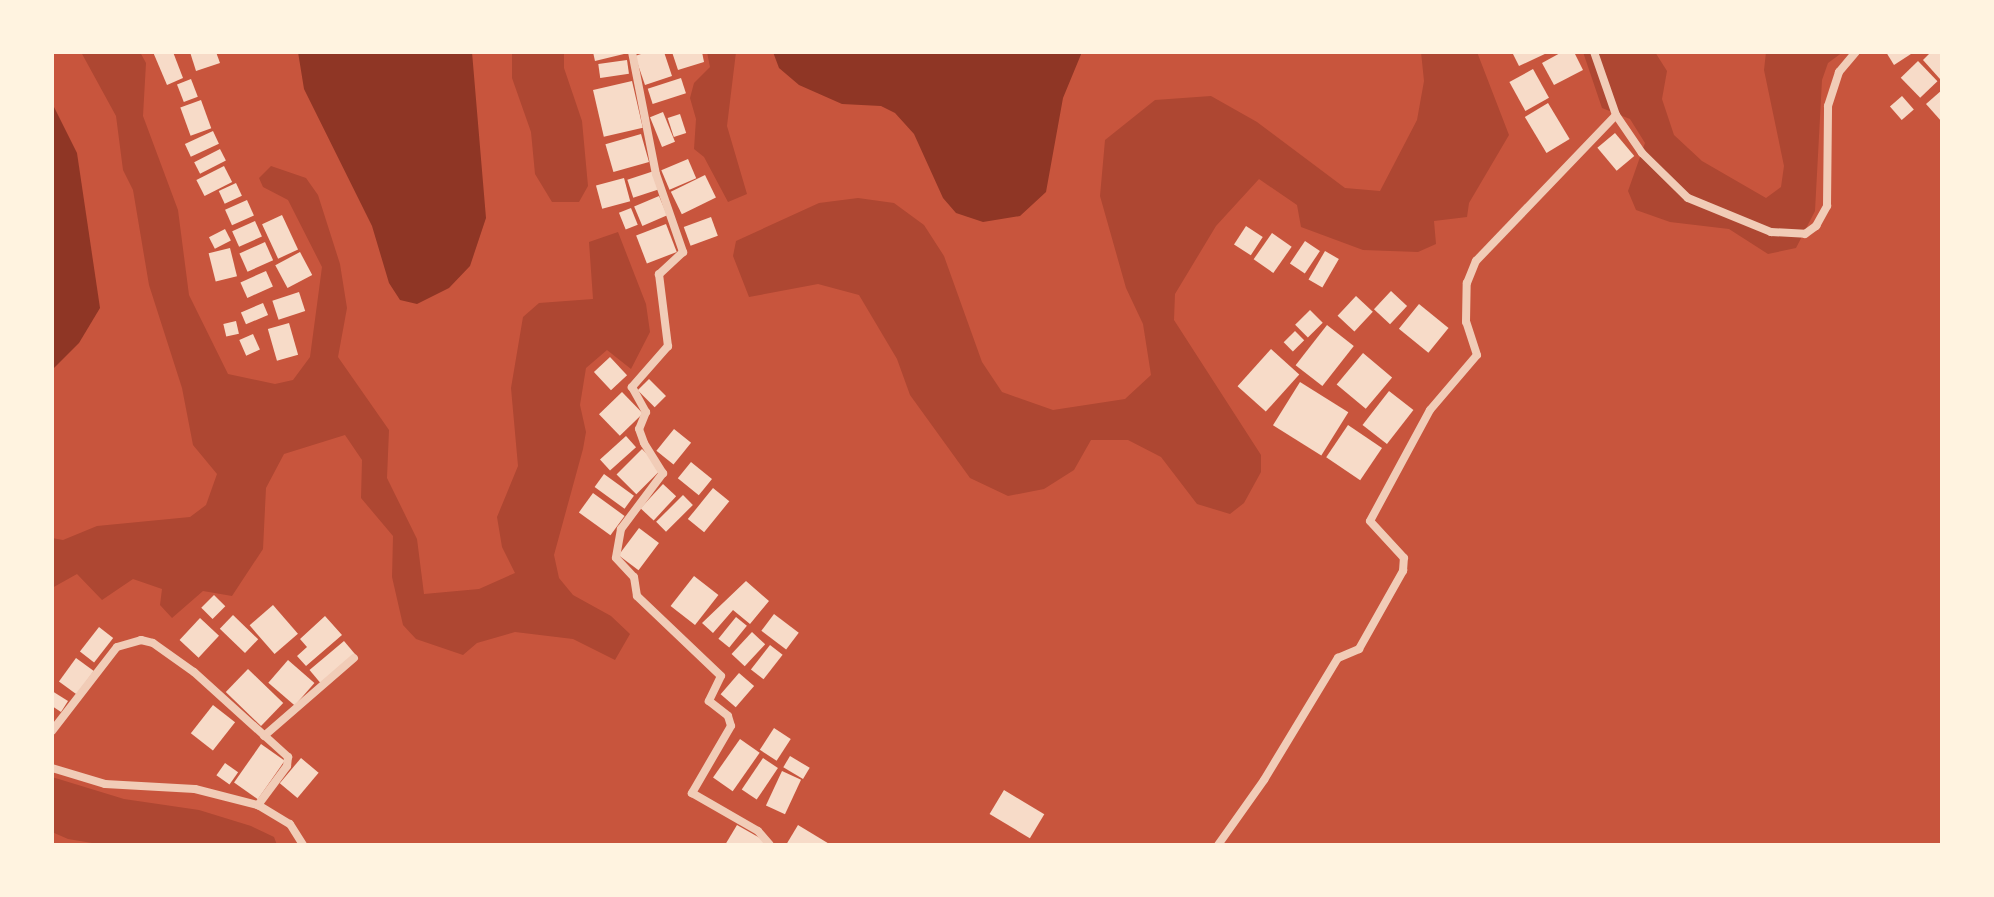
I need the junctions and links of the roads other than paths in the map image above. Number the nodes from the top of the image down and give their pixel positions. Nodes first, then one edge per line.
1 (632, 52) edge
2 (1594, 52) edge
3 (1856, 52) edge
4 (1616, 115) junction
5 (354, 658) dead end
6 (52, 731) edge
7 (264, 736) junction
8 (52, 768) edge
9 (258, 805) junction
10 (303, 845) edge
11 (770, 845) edge
12 (1218, 845) edge

1 - 11 street
2 - 4 street
3 - 4 street
4 - 12 street
5 - 7 street
6 - 7 street
7 - 9 street
8 - 9 street
9 - 10 street

